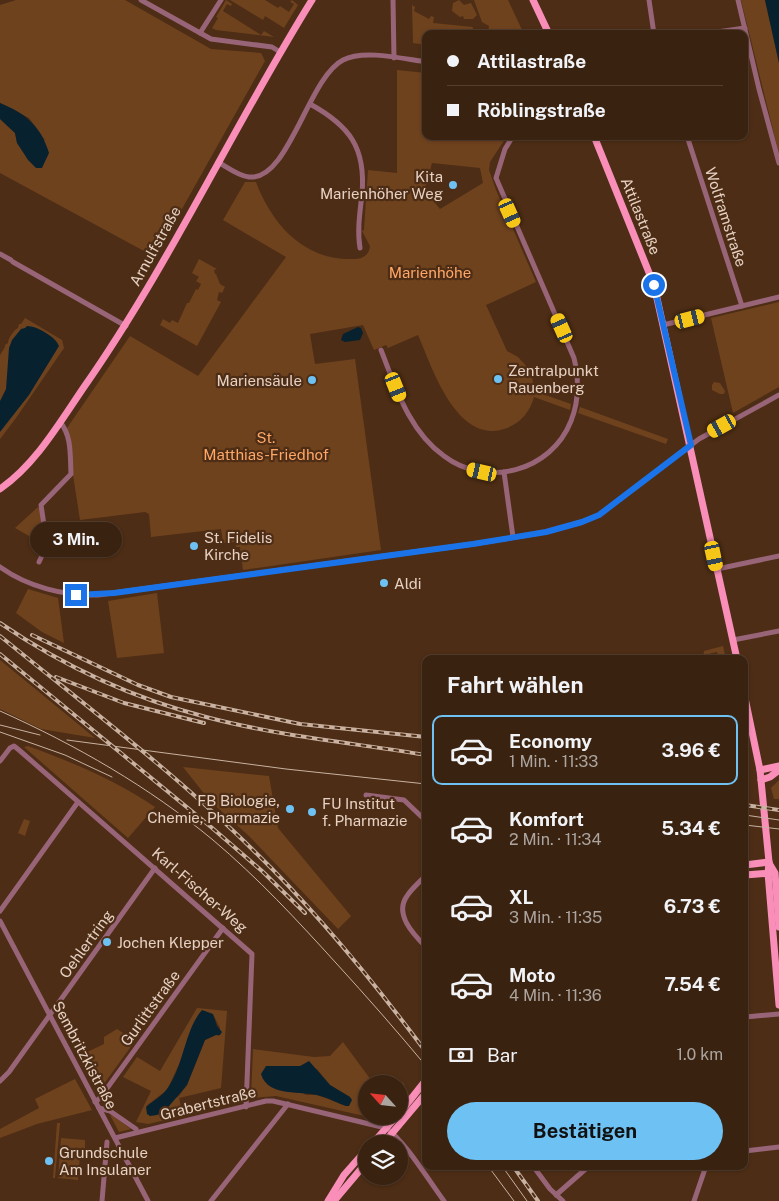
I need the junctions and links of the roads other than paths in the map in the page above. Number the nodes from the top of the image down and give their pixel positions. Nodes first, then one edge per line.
1 (141, 0) edge
2 (220, 0) edge
3 (312, 0) edge
4 (393, 0) edge
5 (534, 0) edge
6 (649, 0) edge
7 (738, 0) edge
8 (745, 28) joint
9 (547, 30) edge
10 (653, 30) edge
11 (731, 30) edge
12 (200, 33) junction
13 (748, 40) edge
14 (280, 52) junction
15 (394, 58) junction
16 (422, 62) edge
17 (310, 104) junction
18 (511, 140) edge
19 (596, 140) edge
20 (688, 140) edge
21 (218, 162) junction
22 (779, 163) edge
23 (360, 248) dead end
24 (0, 254) edge
25 (779, 297) edge
26 (742, 306) junction
27 (663, 325) junction
28 (126, 326) junction
29 (381, 350) dead end
30 (779, 395) edge
31 (60, 422) junction
32 (691, 445) junction
33 (504, 472) junction
34 (0, 488) edge
35 (513, 537) junction
36 (779, 556) edge
37 (39, 562) dead end
38 (0, 567) edge
39 (718, 570) junction
40 (779, 631) edge
41 (733, 640) junction
42 (736, 655) edge
43 (748, 712) edge
44 (0, 761) edge
45 (779, 766) edge
46 (760, 770) junction
47 (779, 770) edge
48 (761, 780) junction
49 (366, 795) dead end
50 (78, 802) junction
51 (422, 817) edge
52 (769, 862) junction
53 (748, 865) edge
54 (155, 868) junction
55 (774, 874) edge
56 (748, 875) edge
57 (422, 879) edge
58 (0, 911) edge
59 (0, 921) edge
60 (779, 926) edge
61 (223, 928) junction
62 (422, 942) edge
63 (778, 984) edge
64 (779, 1005) edge
65 (779, 1014) edge
66 (50, 1015) junction
67 (748, 1017) edge
68 (0, 1081) edge
69 (422, 1086) edge
70 (422, 1097) edge
71 (95, 1102) junction
72 (408, 1103) edge
73 (288, 1104) junction
74 (246, 1106) junction
75 (99, 1108) junction
76 (389, 1125) edge
77 (386, 1128) junction
78 (136, 1129) dead end
79 (393, 1133) junction
80 (380, 1135) edge
81 (115, 1138) junction
82 (107, 1142) dead end
83 (779, 1147) edge
84 (748, 1151) edge
85 (358, 1159) edge
86 (536, 1170) edge
87 (584, 1170) edge
88 (705, 1170) edge
89 (358, 1172) edge
90 (556, 1195) junction
91 (102, 1201) edge
92 (148, 1201) edge
93 (210, 1201) edge
94 (328, 1201) edge
95 (334, 1201) edge
96 (444, 1201) edge
97 (563, 1201) edge
98 (694, 1201) edge

1 - 12 street
2 - 12 street
3 - 14 main road, Arnulfstraße
4 - 15 street
5 - 9 main road
6 - 10 street
7 - 8 street
8 - 11 street
12 - 14 street
13 - 22 street
14 - 21 main road, Arnulfstraße
15 - 16 street
15 - 17 street
17 - 21 street
17 - 23 street
18 - 33 street
19 - 27 main road, Attilastraße
20 - 26 street, Wolframstraße
21 - 28 main road, Arnulfstraße
24 - 28 street
25 - 26 street
26 - 27 street
27 - 32 main road, Attilastraße
28 - 31 main road, Arnulfstraße
29 - 33 street
30 - 32 street
31 - 34 main road, Arnulfstraße
31 - 37 street
32 - 35 street
32 - 39 main road, Attilastraße
33 - 35 street
35 - 38 street
36 - 39 street
39 - 41 main road, Attilastraße
40 - 41 street
41 - 42 main road, Attilastraße
43 - 46 main road
44 - 50 street, Karl-Fischer-Weg
45 - 46 main road
46 - 48 main road
47 - 48 main road
48 - 52 main road
49 - 51 street
50 - 54 street, Karl-Fischer-Weg
50 - 58 street
52 - 53 main road
52 - 55 main road
54 - 61 street, Karl-Fischer-Weg
54 - 66 street, Oehlertring
55 - 56 main road
55 - 60 main road
55 - 63 main road
57 - 62 street
59 - 66 street, Sembritzkistraße
61 - 71 street, Gurlittstraße
61 - 74 street, Karl-Fischer-Weg
63 - 64 main road
65 - 67 street
66 - 68 street, Oehlertring
66 - 71 street, Sembritzkistraße
69 - 72 main road
70 - 79 main road
71 - 75 street, Sembritzkistraße
73 - 74 street, Grabertstraße
73 - 77 street, Grabertstraße
73 - 93 street
74 - 81 street, Grabertstraße
75 - 78 street
75 - 81 street, Sembritzkistraße
76 - 77 main road
77 - 79 street, Grabertstraße
77 - 80 main road
79 - 96 street, Grabertstraße
81 - 92 street, Sembritzkistraße
82 - 91 street
83 - 84 street
85 - 94 main road
86 - 90 street
87 - 90 street
88 - 98 street
89 - 95 main road
90 - 97 street

